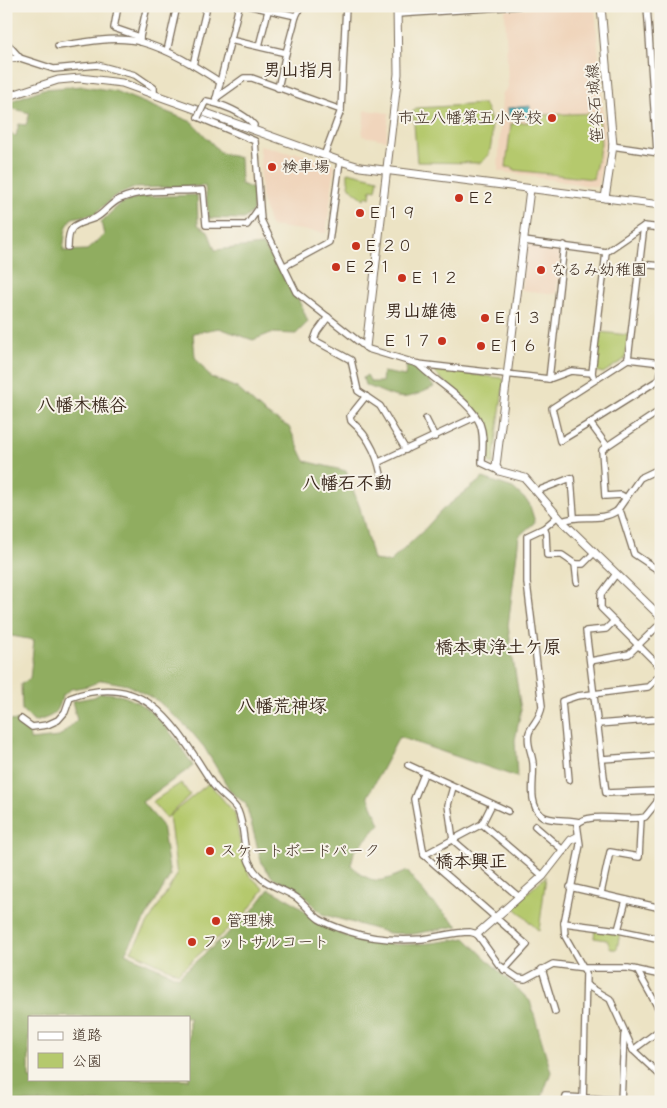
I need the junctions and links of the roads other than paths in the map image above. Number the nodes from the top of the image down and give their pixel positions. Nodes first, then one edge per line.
1 (118, 6) edge
2 (147, 6) edge
3 (178, 6) edge
4 (207, 6) edge
5 (238, 6) edge
6 (251, 6) edge
7 (301, 6) edge
8 (346, 6) edge
9 (518, 6) edge
10 (601, 6) edge
11 (647, 6) edge
12 (269, 8) edge
13 (398, 10) edge
14 (296, 16) junction
15 (140, 39) junction
16 (230, 40) junction
17 (6, 42) edge
18 (58, 46) dead end
19 (258, 46) junction
20 (167, 51) junction
21 (286, 53) junction
22 (20, 58) junction
23 (6, 59) edge
24 (193, 65) junction
25 (220, 82) junction
26 (278, 88) junction
27 (154, 94) junction
28 (6, 97) edge
29 (216, 100) junction
30 (341, 110) junction
31 (253, 129) junction
32 (612, 146) junction
33 (659, 153) edge
34 (324, 156) junction
35 (340, 162) junction
36 (387, 172) junction
37 (530, 189) junction
38 (605, 198) junction
39 (661, 205) edge
40 (259, 208) junction
41 (644, 226) junction
42 (661, 228) edge
43 (524, 241) junction
44 (564, 245) junction
45 (68, 247) dead end
46 (606, 252) junction
47 (640, 264) junction
48 (285, 266) junction
49 (661, 266) edge
50 (328, 317) junction
51 (366, 347) junction
52 (628, 359) junction
53 (661, 363) edge
54 (418, 364) junction
55 (661, 370) edge
56 (507, 373) junction
57 (592, 373) junction
58 (550, 379) junction
59 (596, 380) junction
60 (366, 396) junction
61 (661, 410) edge
62 (475, 417) junction
63 (426, 419) dead end
64 (590, 423) junction
65 (435, 437) junction
66 (607, 446) junction
67 (406, 450) junction
68 (379, 462) junction
69 (661, 468) edge
70 (499, 471) junction
71 (383, 484) dead end
72 (538, 491) junction
73 (626, 498) junction
74 (617, 511) junction
75 (574, 516) junction
76 (560, 518) junction
77 (544, 528) junction
78 (594, 552) junction
79 (575, 564) junction
80 (661, 572) edge
81 (616, 574) junction
82 (577, 582) dead end
83 (661, 618) edge
84 (614, 621) junction
85 (661, 623) edge
86 (638, 646) junction
87 (590, 661) junction
88 (661, 668) edge
89 (661, 674) edge
90 (594, 695) junction
91 (21, 719) dead end
92 (661, 720) edge
93 (598, 724) junction
94 (661, 755) edge
95 (602, 759) junction
96 (408, 765) dead end
97 (424, 774) junction
98 (569, 780) dead end
99 (453, 786) junction
100 (659, 795) edge
101 (492, 804) junction
102 (508, 811) dead end
103 (642, 818) junction
104 (579, 822) junction
105 (482, 824) junction
106 (535, 826) dead end
107 (577, 837) junction
108 (453, 840) junction
109 (564, 851) junction
110 (424, 855) junction
111 (543, 876) junction
112 (570, 887) junction
113 (601, 893) junction
114 (519, 897) junction
115 (626, 900) junction
116 (661, 908) edge
117 (496, 918) junction
118 (564, 923) junction
119 (618, 930) junction
120 (476, 934) junction
121 (661, 939) edge
122 (585, 968) junction
123 (542, 969) junction
124 (504, 970) junction
125 (637, 970) junction
126 (661, 975) edge
127 (586, 985) junction
128 (555, 1012) dead end
129 (661, 1013) edge
130 (661, 1029) edge
131 (624, 1034) junction
132 (633, 1050) junction
133 (661, 1076) edge
134 (583, 1100) edge
135 (622, 1101) edge
136 (565, 1102) edge

1 - 15 street
2 - 15 street
3 - 20 street
4 - 24 street
5 - 16 street
6 - 12 street
7 - 14 street
8 - 30 street
9 - 13 street
10 - 32 street, 笹谷石城線
11 - 33 street
12 - 14 street
12 - 19 street
13 - 36 street
14 - 21 street
15 - 18 street
15 - 20 street
16 - 19 street
16 - 25 street
17 - 22 street
19 - 21 street
20 - 24 street
21 - 26 street
22 - 23 street
22 - 27 street
24 - 25 street
25 - 29 street
26 - 29 street
26 - 30 street
27 - 28 street
27 - 31 street
29 - 31 street
29 - 40 street, bridge
30 - 34 street
31 - 34 street
32 - 33 street
32 - 38 street, 笹谷石城線
34 - 35 street
35 - 36 street
35 - 48 street
36 - 37 street
36 - 51 street
37 - 38 street
37 - 43 street
38 - 39 street
40 - 45 street
40 - 48 street
41 - 42 street
41 - 46 street
41 - 47 street
43 - 44 street
43 - 56 street
44 - 46 street
44 - 58 street
46 - 57 street
47 - 49 street
47 - 52 street
48 - 50 street
50 - 51 street
50 - 60 street
51 - 54 street
52 - 53 street
52 - 59 street
54 - 56 street
54 - 62 street
55 - 64 street
56 - 58 street
56 - 70 street
57 - 58 street
57 - 59 street
59 - 64 street
60 - 67 street
60 - 68 street
61 - 66 street
62 - 65 street
62 - 70 street
63 - 65 street
64 - 66 street
65 - 67 street
66 - 73 street
67 - 68 street
68 - 71 street
69 - 73 street
70 - 72 street
72 - 75 street
72 - 76 street
73 - 74 street
74 - 75 street
74 - 80 street
75 - 76 street
76 - 77 street
76 - 78 street
77 - 79 street
77 - 104 street
78 - 79 street
78 - 81 street
79 - 82 street
81 - 83 street
81 - 84 street
84 - 86 street
84 - 87 street
85 - 86 street
86 - 87 street
86 - 88 street
87 - 90 street
89 - 90 street
90 - 93 street
90 - 98 street
91 - 120 street
92 - 93 street
93 - 95 street
94 - 95 street
95 - 100 street
96 - 97 street
97 - 99 street
97 - 110 street
99 - 101 street
99 - 108 street
100 - 103 street
101 - 102 street
101 - 105 street
103 - 104 street
103 - 113 street
104 - 107 street
105 - 108 street
105 - 111 street
106 - 109 street
107 - 109 street
107 - 112 street
108 - 110 street
108 - 114 street
109 - 111 street
110 - 117 street
111 - 114 street
112 - 113 street
112 - 118 street
113 - 115 street
114 - 117 street
115 - 116 street
115 - 119 street
117 - 120 street
117 - 124 street
118 - 119 street
118 - 122 street
119 - 121 street
120 - 124 street
122 - 123 street
122 - 125 street
122 - 127 street
123 - 124 street
123 - 128 street
125 - 126 street
125 - 129 street
127 - 131 street
127 - 134 street
130 - 132 street
131 - 132 street
131 - 135 street
132 - 133 street
134 - 135 street
134 - 136 street

